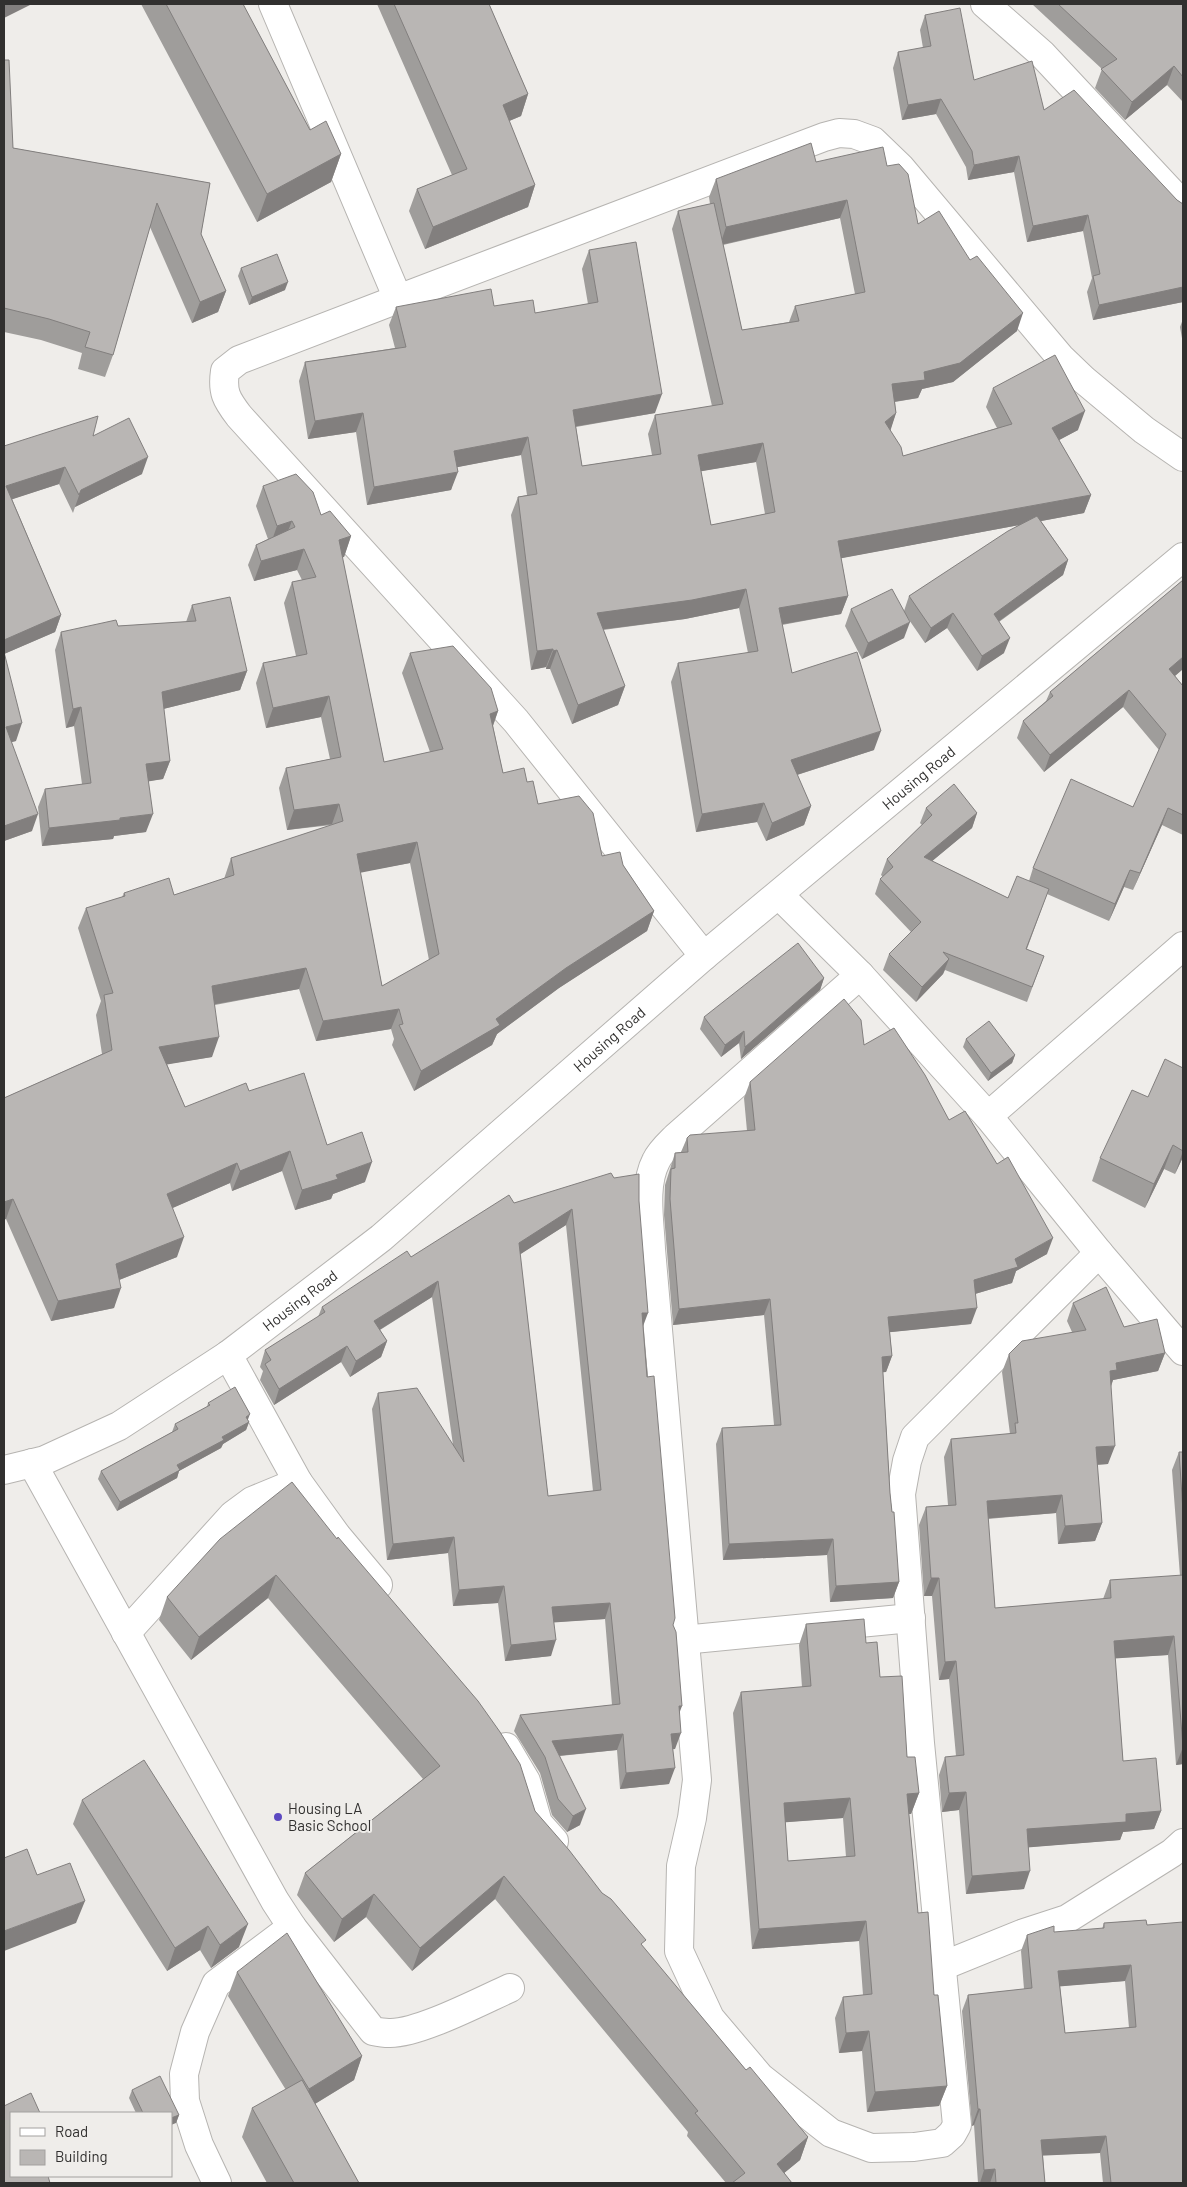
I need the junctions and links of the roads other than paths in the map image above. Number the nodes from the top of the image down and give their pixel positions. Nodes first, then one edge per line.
1 (273, 4) edge
2 (985, 4) edge
3 (1183, 205) edge
4 (398, 299) junction
5 (1183, 457) edge
6 (1183, 557) edge
7 (779, 895) junction
8 (1183, 946) edge
9 (704, 956) junction
10 (860, 976) junction
11 (988, 1116) junction
12 (1099, 1253) junction
13 (1183, 1351) edge
14 (228, 1355) junction
15 (32, 1463) junction
16 (4, 1470) edge
17 (298, 1482) junction
18 (394, 1605) edge
19 (910, 1618) junction
20 (126, 1633) junction
21 (683, 1640) junction
22 (490, 1725) edge
23 (1183, 1843) edge
24 (572, 1862) edge
25 (292, 1927) junction
26 (940, 1967) junction
27 (510, 1988) dead end
28 (217, 2183) edge

1 - 4 street
2 - 3 street
4 - 5 street
4 - 9 street
6 - 7 street, Housing Road
7 - 9 street, Housing Road
7 - 10 street
8 - 11 street
9 - 14 street, Housing Road
10 - 11 street
10 - 21 street
11 - 12 street
12 - 13 street
12 - 19 street
14 - 15 street, Housing Road
14 - 17 street
15 - 16 street, Housing Road
15 - 20 street
17 - 18 street
17 - 20 street
19 - 21 street
19 - 26 street
20 - 25 street
21 - 26 street
22 - 24 street
23 - 26 street
25 - 27 street
25 - 28 street

